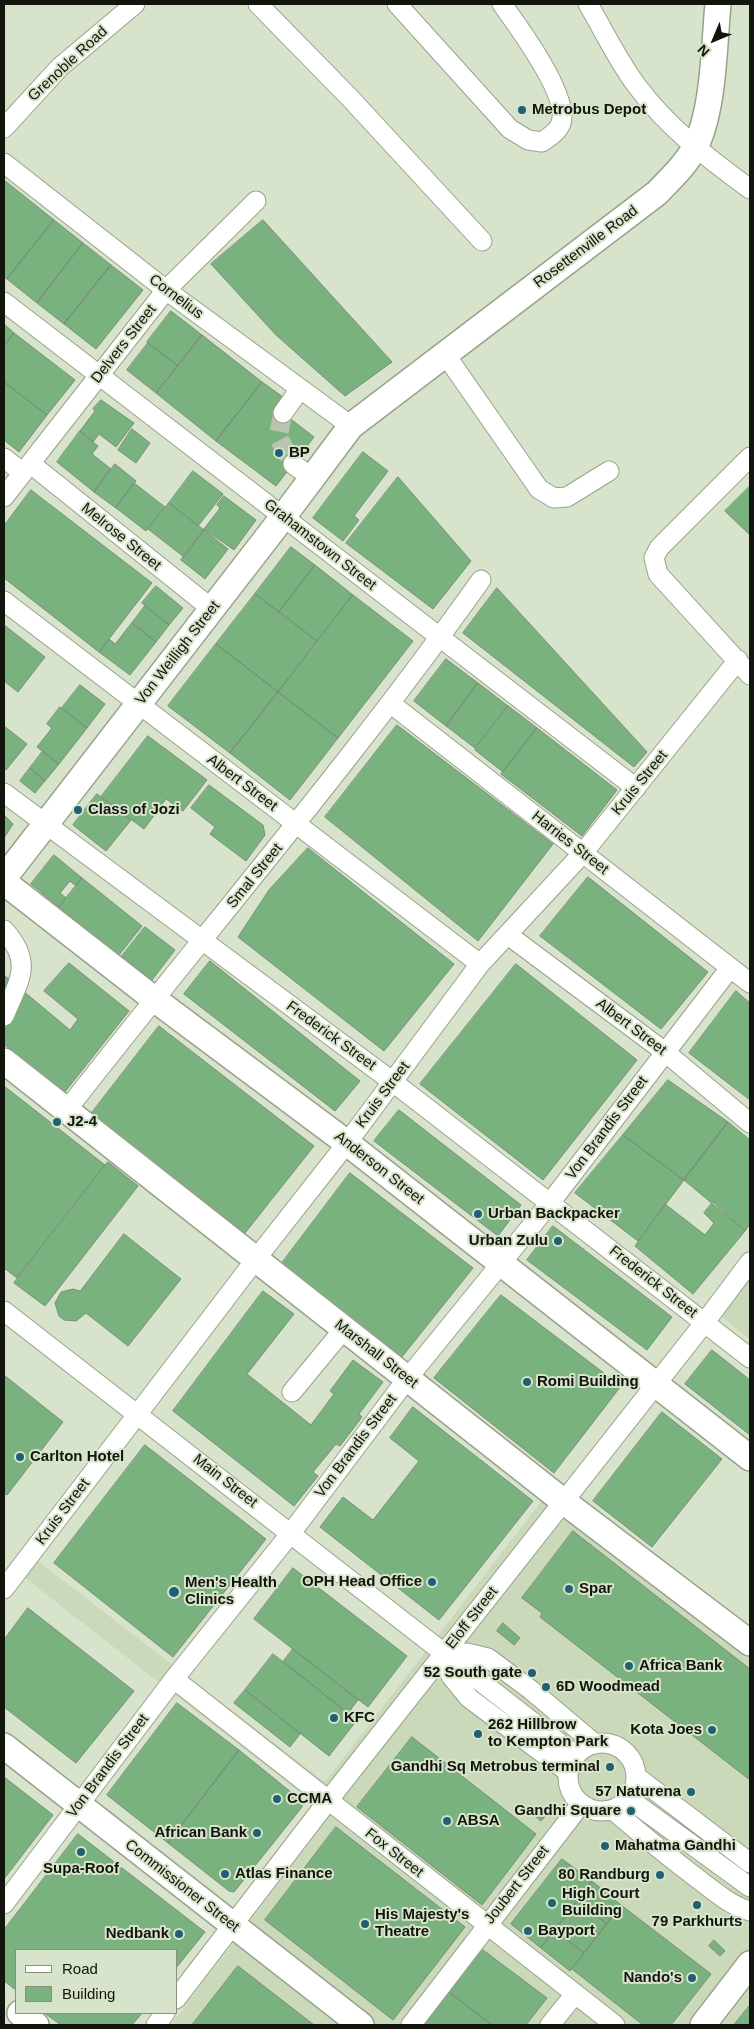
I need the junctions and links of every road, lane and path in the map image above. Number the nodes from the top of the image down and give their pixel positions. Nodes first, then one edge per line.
1 (135, 4) edge
2 (258, 4) edge
3 (397, 4) edge
4 (502, 4) edge
5 (588, 4) edge
6 (718, 4) edge
7 (4, 128) edge
8 (694, 148) junction
9 (4, 163) edge
10 (750, 190) edge
11 (256, 201) dead end
12 (482, 241) dead end
13 (166, 290) junction
14 (4, 302) edge
15 (446, 354) junction
16 (100, 376) junction
17 (300, 389) junction
18 (283, 414) tunnel mouth
19 (351, 426) junction
20 (750, 457) edge
21 (4, 458) edge
22 (27, 468) junction
23 (609, 471) dead end
24 (4, 497) edge
25 (283, 516) junction
26 (481, 580) dead end
27 (4, 601) edge
28 (212, 609) junction
29 (440, 637) junction
30 (738, 660) junction
31 (750, 675) edge
32 (390, 703) junction
33 (138, 705) junction
34 (636, 788) junction
35 (4, 793) edge
36 (44, 824) junction
37 (297, 825) junction
38 (583, 853) junction
39 (4, 880) edge
40 (4, 930) edge
41 (508, 935) junction
42 (202, 942) junction
43 (480, 964) junction
44 (730, 968) junction
45 (750, 983) edge
46 (154, 999) junction
47 (4, 1016) edge
48 (664, 1052) junction
49 (4, 1061) edge
50 (393, 1082) junction
51 (66, 1110) junction
52 (750, 1123) edge
53 (347, 1143) junction
54 (550, 1203) junction
55 (256, 1259) junction
56 (750, 1262) edge
57 (502, 1264) junction
58 (4, 1311) edge
59 (705, 1322) junction
60 (344, 1329) junction
61 (750, 1358) edge
62 (407, 1379) junction
63 (656, 1383) junction
64 (292, 1392) dead end
65 (138, 1414) junction
66 (750, 1458) edge
67 (563, 1501) junction
68 (291, 1533) junction
69 (4, 1589) edge
70 (750, 1644) edge
71 (444, 1654) junction
72 (174, 1680) junction
73 (595, 1744) junction
74 (4, 1746) edge
75 (572, 1764) junction
76 (637, 1777) junction
77 (629, 1799) junction
78 (327, 1802) junction
79 (79, 1804) junction
80 (581, 1804) junction
81 (613, 1810) junction
82 (750, 1864) edge
83 (750, 1887) edge
84 (4, 1904) edge
85 (750, 1912) edge
86 (487, 1924) junction
87 (233, 1926) junction
88 (750, 1964) edge
89 (575, 1994) junction
90 (178, 1996) edge
91 (4, 2001) edge
92 (15, 2009) edge
93 (21, 2014) edge
94 (164, 2014) edge
95 (36, 2025) edge
96 (156, 2025) edge
97 (361, 2025) edge
98 (411, 2025) edge
99 (550, 2025) edge
100 (615, 2025) edge
101 (703, 2025) edge

1 - 7 street, Grenoble Road
2 - 12 street
3 - 4 street
5 - 8 street
6 - 8 main road, Rosettenville Road
8 - 10 street
8 - 15 main road, Rosettenville Road
9 - 13 street, Cornelius
11 - 13 street, Delvers Street
13 - 16 street, Delvers Street
13 - 17 street, Cornelius
14 - 16 street, Grahamstown Street
15 - 19 main road, Rosettenville Road
15 - 23 street
16 - 22 street, Delvers Street
16 - 25 street, Grahamstown Street
17 - 18 street
17 - 19 street, Cornelius
19 - 25 main road, Von Weilligh Street
20 - 30 street
21 - 22 street, Melrose Street
22 - 24 street, Delvers Street
22 - 28 street, Melrose Street
25 - 28 main road, Von Weilligh Street
25 - 29 street, Grahamstown Street
26 - 29 street, Smal Street
27 - 33 street, Albert Street
28 - 33 main road, Von Weilligh Street
29 - 32 street, Smal Street
29 - 34 street, Grahamstown Street
30 - 31 street
30 - 34 street, Kruis Street
32 - 37 street, Smal Street
32 - 38 street, Harries Street
33 - 36 main road, Von Weilligh Street
33 - 37 street, Albert Street
34 - 38 street, Kruis Street
35 - 36 street, Frederick Street
36 - 39 main road, Von Weilligh Street
36 - 42 street, Frederick Street
37 - 42 street, Smal Street
37 - 43 street, Albert Street
38 - 41 street, Kruis Street
38 - 44 street, Harries Street
39 - 46 main road, Anderson Street
40 - 47 street
41 - 43 street, Kruis Street
41 - 48 street, Albert Street
42 - 46 street, Smal Street
42 - 50 street, Frederick Street
43 - 50 street, Kruis Street
44 - 45 street, Harries Street
44 - 48 street, Von Brandis Street
46 - 51 street, Smal Street
46 - 53 main road, Anderson Street
48 - 52 street, Albert Street
48 - 54 street, Von Brandis Street
49 - 51 main road, Marshall Street
50 - 53 street, Kruis Street
50 - 54 street, Frederick Street
51 - 55 main road, Marshall Street
53 - 55 street, Kruis Street
53 - 57 main road, Anderson Street
54 - 57 street, Von Brandis Street
54 - 59 street, Frederick Street
55 - 60 main road, Marshall Street
55 - 65 street, Kruis Street
56 - 59 street, Eloff Street
57 - 62 street, Von Brandis Street
57 - 63 main road, Anderson Street
58 - 65 street, Main Street
59 - 61 street, Frederick Street
59 - 63 street, Eloff Street
60 - 62 main road, Marshall Street
60 - 64 street
62 - 67 main road, Marshall Street
62 - 68 street, Von Brandis Street
63 - 66 main road, Anderson Street
63 - 67 street, Eloff Street
65 - 68 street, Main Street
65 - 69 street, Kruis Street
67 - 70 main road, Marshall Street
67 - 71 street, Eloff Street
68 - 71 street, Main Street
68 - 72 street, Von Brandis Street
71 - 73 street
71 - 75 street
71 - 78 street, Eloff Street
72 - 78 street, Fox Street
72 - 79 street, Von Brandis Street
73 - 75 street
73 - 76 street
74 - 79 main road, Commissioner Street
75 - 80 street
76 - 77 street
76 - 82 street
77 - 81 street
77 - 83 street
78 - 86 street, Fox Street
78 - 87 street, Eloff Street
79 - 84 street, Von Brandis Street
79 - 87 main road, Commissioner Street
80 - 81 street
80 - 86 street, Joubert Street
81 - 85 street
86 - 89 street, Fox Street
86 - 98 street, Joubert Street
87 - 90 street, Eloff Street
87 - 97 main road, Commissioner Street
88 - 101 main road
89 - 99 street
89 - 100 street, Fox Street
91 - 92 main road
93 - 95 main road
94 - 96 street

